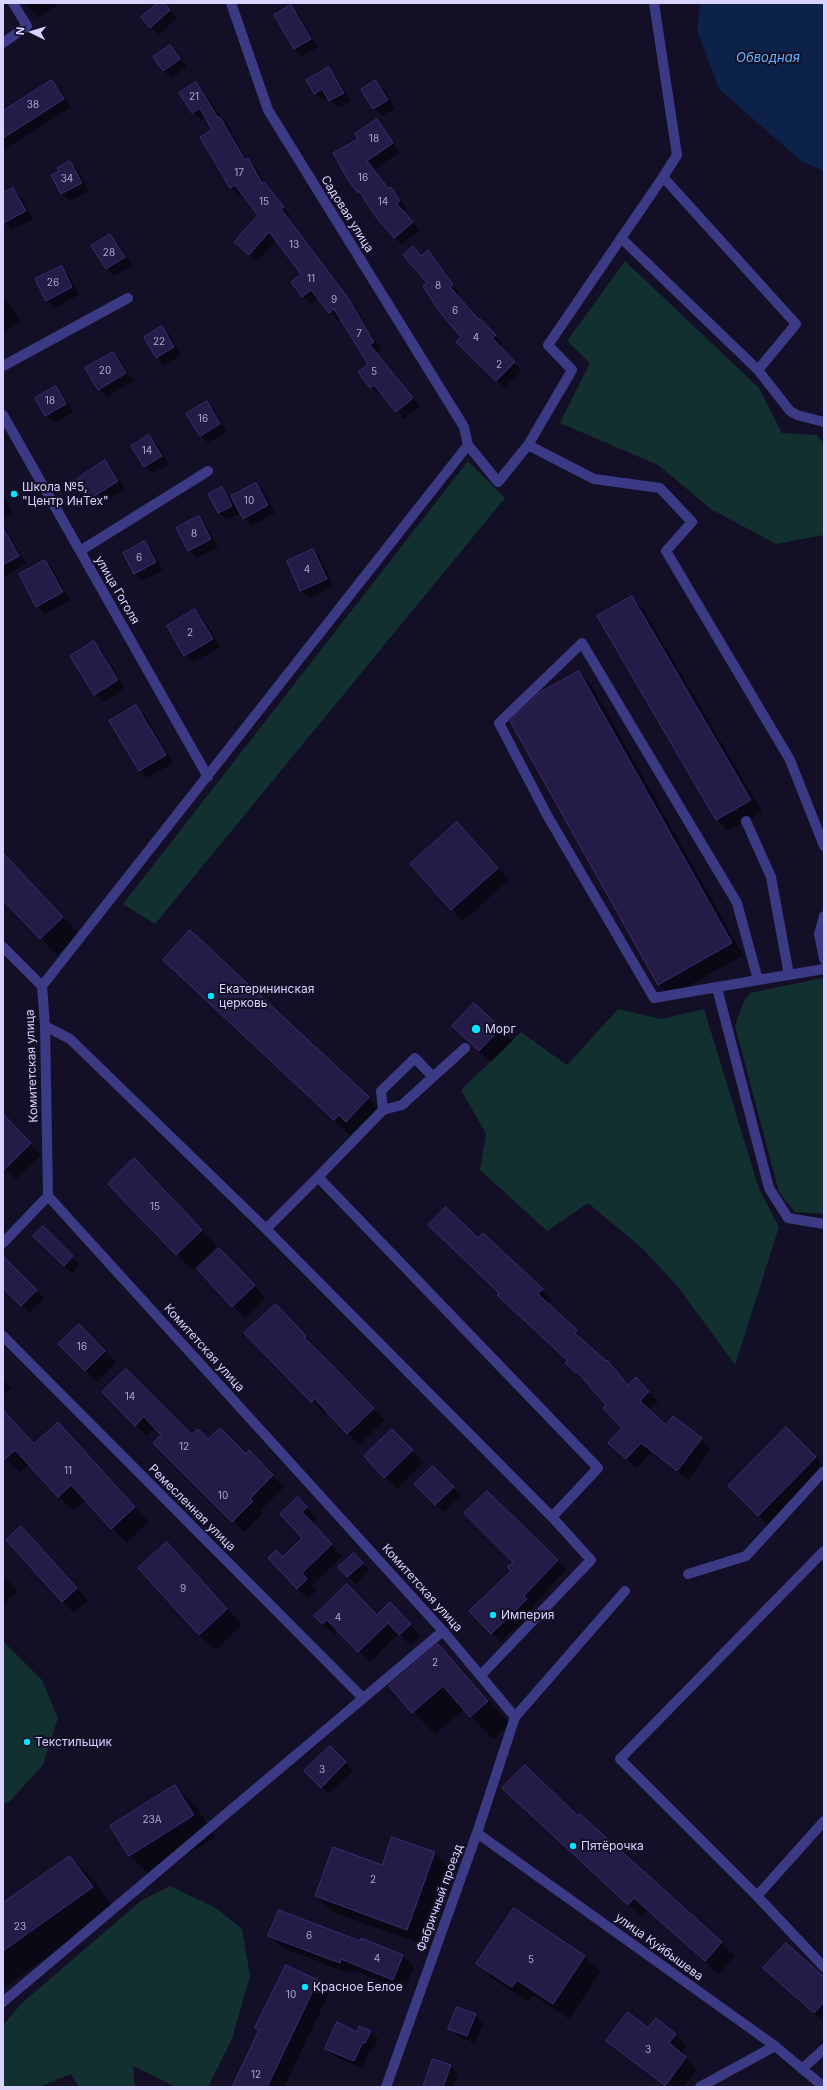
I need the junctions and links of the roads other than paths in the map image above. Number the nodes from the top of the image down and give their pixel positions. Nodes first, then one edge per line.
1 (13, 3) edge
2 (231, 3) edge
3 (654, 3) edge
4 (3, 43) edge
5 (663, 177) junction
6 (621, 238) junction
7 (128, 298) dead end
8 (3, 366) edge
9 (758, 370) junction
10 (3, 415) edge
11 (824, 422) edge
12 (468, 445) junction
13 (528, 445) junction
14 (208, 471) dead end
15 (80, 551) junction
16 (208, 777) junction
17 (746, 821) dead end
18 (824, 846) edge
19 (824, 916) edge
20 (3, 947) edge
21 (824, 959) edge
22 (824, 969) edge
23 (789, 975) junction
24 (758, 980) junction
25 (42, 986) junction
26 (717, 988) junction
27 (45, 1026) junction
28 (465, 1048) dead end
29 (433, 1077) junction
30 (383, 1110) junction
31 (318, 1177) junction
32 (48, 1196) junction
33 (824, 1224) edge
34 (266, 1229) junction
35 (3, 1243) edge
36 (3, 1336) edge
37 (824, 1471) edge
38 (552, 1517) junction
39 (824, 1551) edge
40 (688, 1574) dead end
41 (625, 1591) dead end
42 (443, 1631) junction
43 (481, 1675) junction
44 (363, 1698) junction
45 (515, 1717) junction
46 (824, 1821) edge
47 (477, 1833) junction
48 (757, 1896) junction
49 (824, 1967) edge
50 (3, 2002) edge
51 (774, 2046) junction
52 (824, 2049) edge
53 (802, 2069) junction
54 (386, 2087) edge
55 (700, 2087) edge
56 (824, 2087) edge

1 - 4 street
2 - 12 street, Садовая улица
3 - 5 street
5 - 6 street
5 - 9 street
6 - 9 street
6 - 13 street
7 - 8 street
9 - 11 street
10 - 15 street, улица Гоголя
12 - 13 street
12 - 16 street
13 - 18 street
14 - 15 street
15 - 16 street, улица Гоголя
16 - 25 street
17 - 23 street
19 - 21 street
20 - 25 street
22 - 23 street
23 - 24 street
24 - 26 street
24 - 26 street
25 - 27 street, Комитетская улица
26 - 33 street
27 - 32 street, Комитетская улица
27 - 34 street
28 - 29 street
29 - 30 street
29 - 30 street
30 - 31 street
31 - 34 street
31 - 38 street
32 - 35 street
32 - 42 street, Комитетская улица
34 - 38 street
36 - 44 street, Ремесленная улица
37 - 40 street
38 - 43 street
39 - 48 street
41 - 45 street
42 - 43 street, Комитетская улица
42 - 44 street
43 - 45 street, Комитетская улица
44 - 50 street
45 - 47 street, Фабричный проезд
46 - 48 street
47 - 51 street, улица Куйбышева
47 - 54 street, Фабричный проезд
48 - 49 street
51 - 53 street, улица Куйбышева
51 - 55 street
52 - 53 street
53 - 56 street, улица Куйбышева

